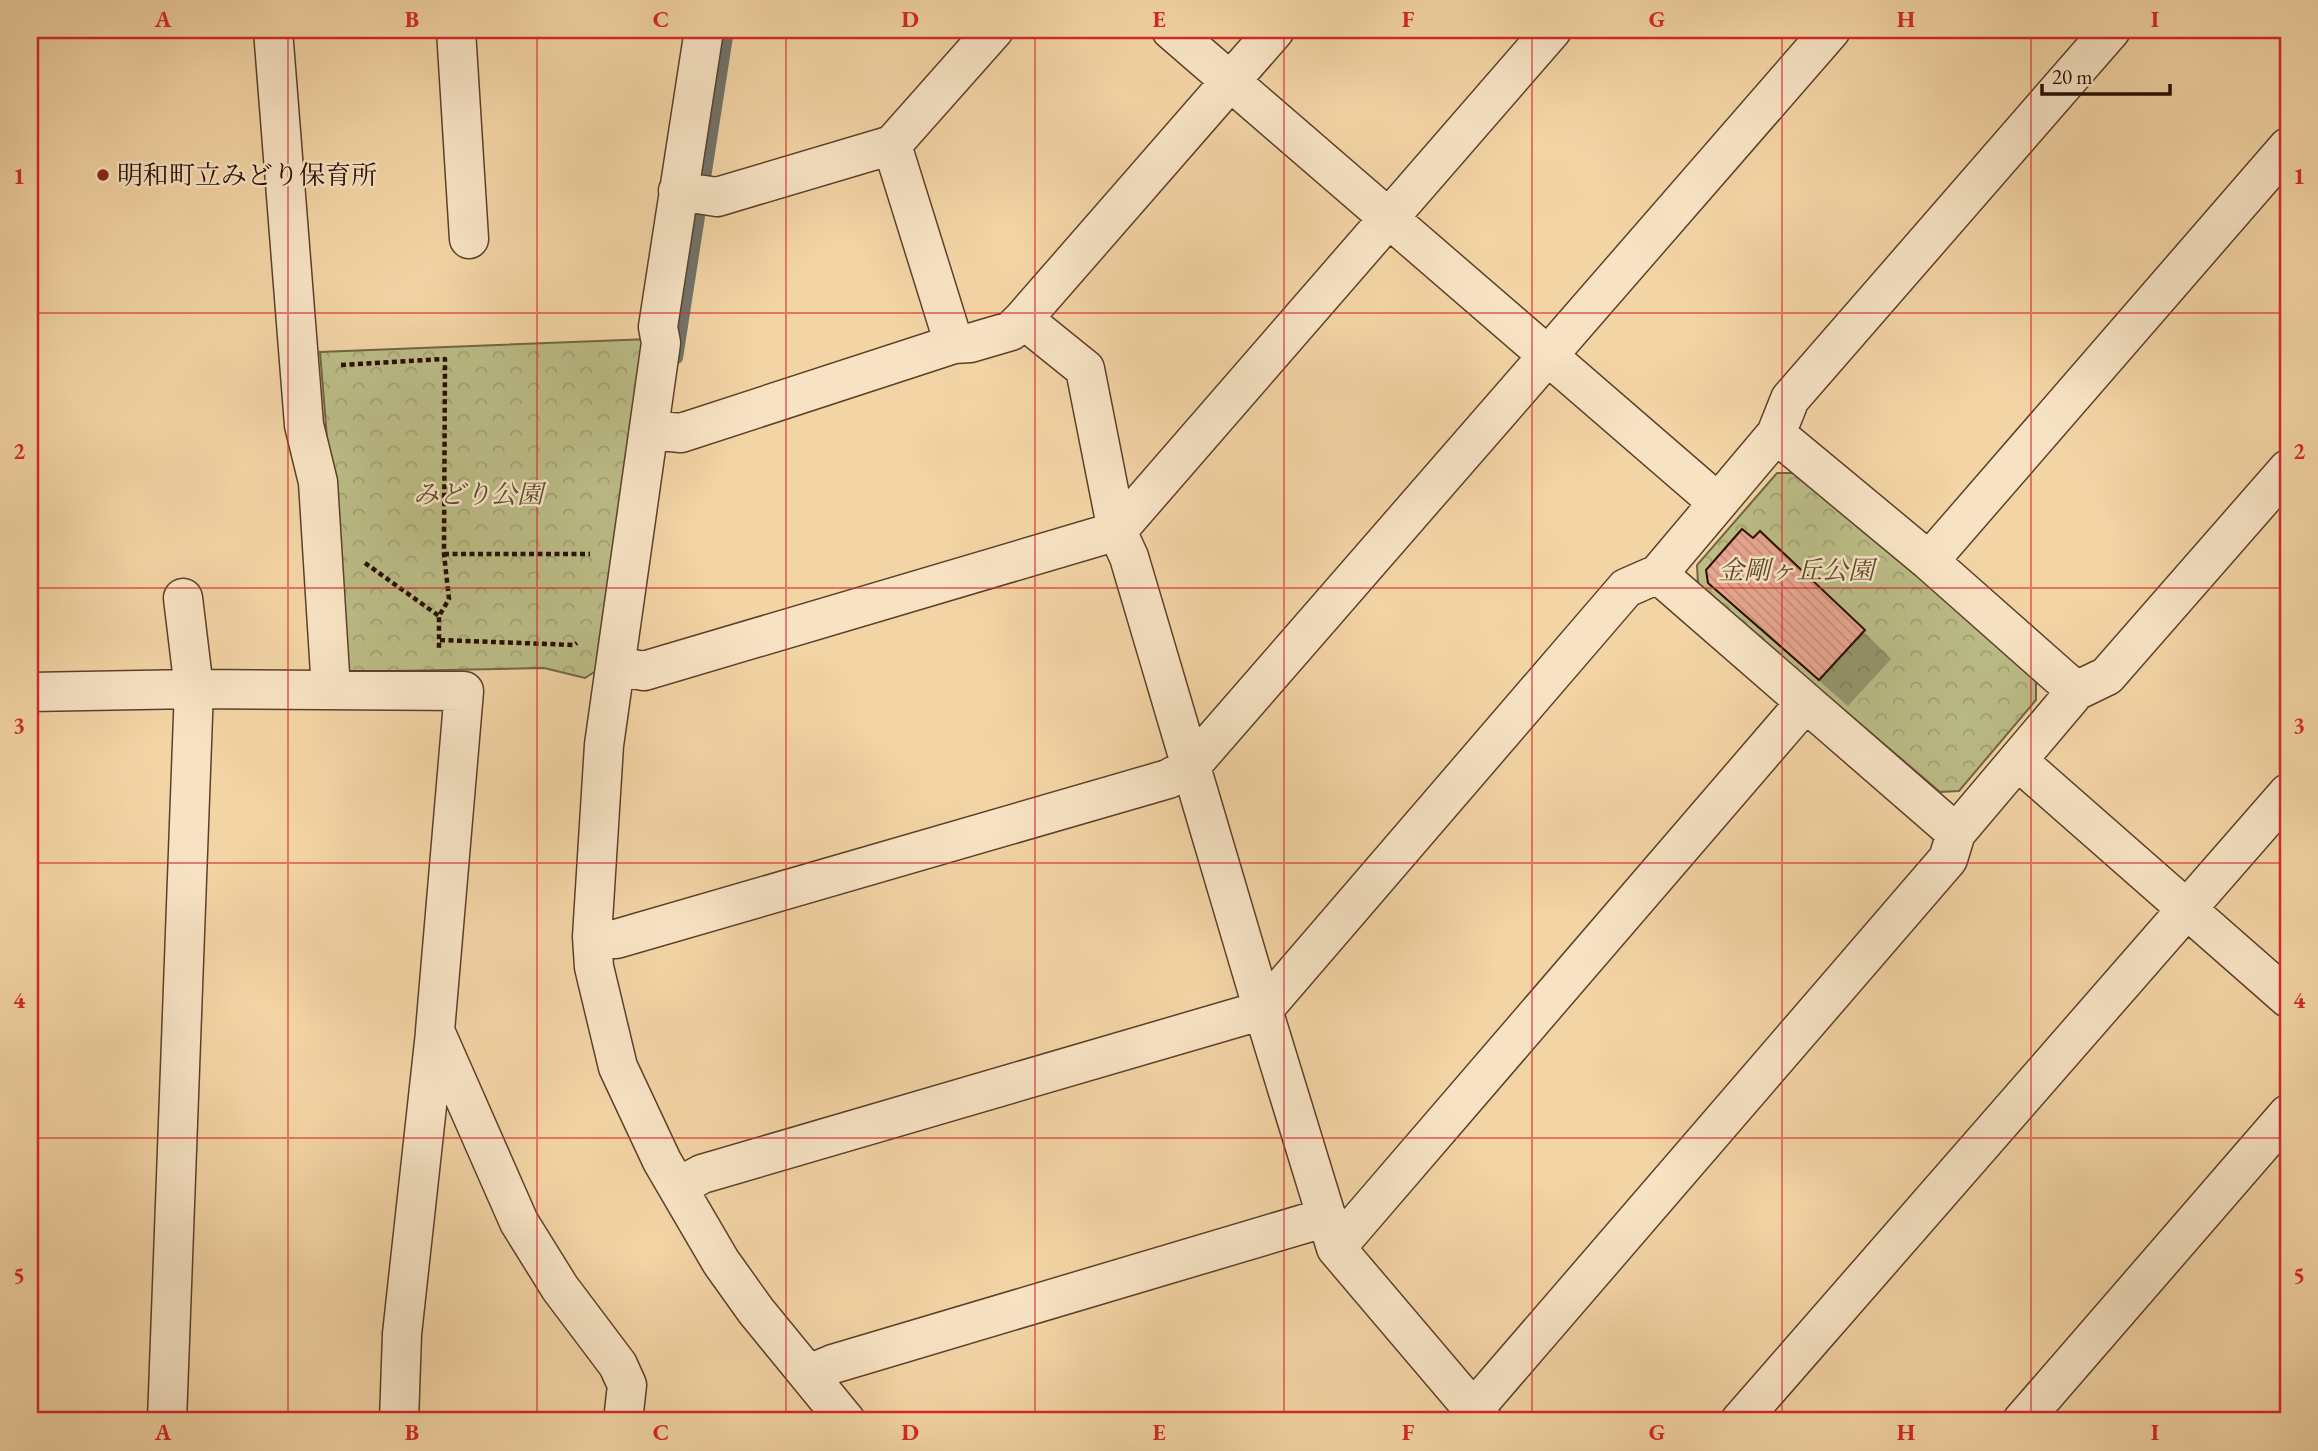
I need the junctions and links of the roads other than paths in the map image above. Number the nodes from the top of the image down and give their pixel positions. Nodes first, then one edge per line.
1 (273, 30) edge
2 (456, 30) edge
3 (704, 30) edge
4 (994, 30) edge
5 (1171, 30) edge
6 (1275, 30) edge
7 (1552, 30) edge
8 (1831, 30) edge
9 (2111, 30) edge
10 (1231, 81) junction
11 (892, 145) junction
12 (2288, 147) edge
13 (678, 191) junction
14 (1390, 218) junction
15 (469, 239) dead end
16 (1023, 319) junction
17 (954, 344) junction
18 (1549, 356) junction
19 (665, 432) junction
20 (1776, 434) junction
21 (2288, 469) edge
22 (1717, 502) junction
23 (1117, 531) junction
24 (1929, 561) junction
25 (1658, 574) junction
26 (183, 598) dead end
27 (630, 668) junction
28 (194, 689) junction
29 (331, 690) junction
30 (2076, 691) junction
31 (30, 692) edge
32 (1805, 703) junction
33 (2018, 761) junction
34 (1190, 767) junction
35 (2288, 793) edge
36 (1956, 833) junction
37 (2187, 910) junction
38 (604, 938) junction
39 (2288, 998) edge
40 (1262, 1010) junction
41 (435, 1031) junction
42 (2288, 1114) edge
43 (690, 1181) junction
44 (1332, 1232) junction
45 (821, 1369) junction
46 (1478, 1415) edge
47 (167, 1421) edge
48 (399, 1421) edge
49 (623, 1421) edge
50 (846, 1421) edge
51 (1740, 1421) edge
52 (2022, 1421) edge

1 - 29 street
2 - 15 street
3 - 13 street
4 - 11 street
5 - 10 street
6 - 10 street
7 - 14 street
8 - 18 street
9 - 20 street
10 - 14 street
10 - 16 street
11 - 13 street
11 - 17 street
12 - 24 street
13 - 19 street
14 - 18 street
14 - 23 street
16 - 17 street
16 - 23 street
17 - 19 street
18 - 22 street
18 - 34 street
19 - 27 street
20 - 22 street
20 - 24 street
21 - 30 street
22 - 25 street
23 - 27 street
23 - 34 street
24 - 30 street
25 - 32 street
25 - 40 street
26 - 28 street
27 - 38 street
28 - 29 street
28 - 31 street
28 - 47 street
29 - 41 street
30 - 33 street
32 - 36 street
32 - 44 street
33 - 36 street
33 - 37 street
34 - 38 street
34 - 40 street
35 - 37 street
36 - 46 street
37 - 39 street
37 - 51 street
38 - 43 street
40 - 43 street
40 - 44 street
41 - 48 street
41 - 49 street
42 - 52 street
43 - 45 street
44 - 45 street
44 - 46 street
45 - 50 street

